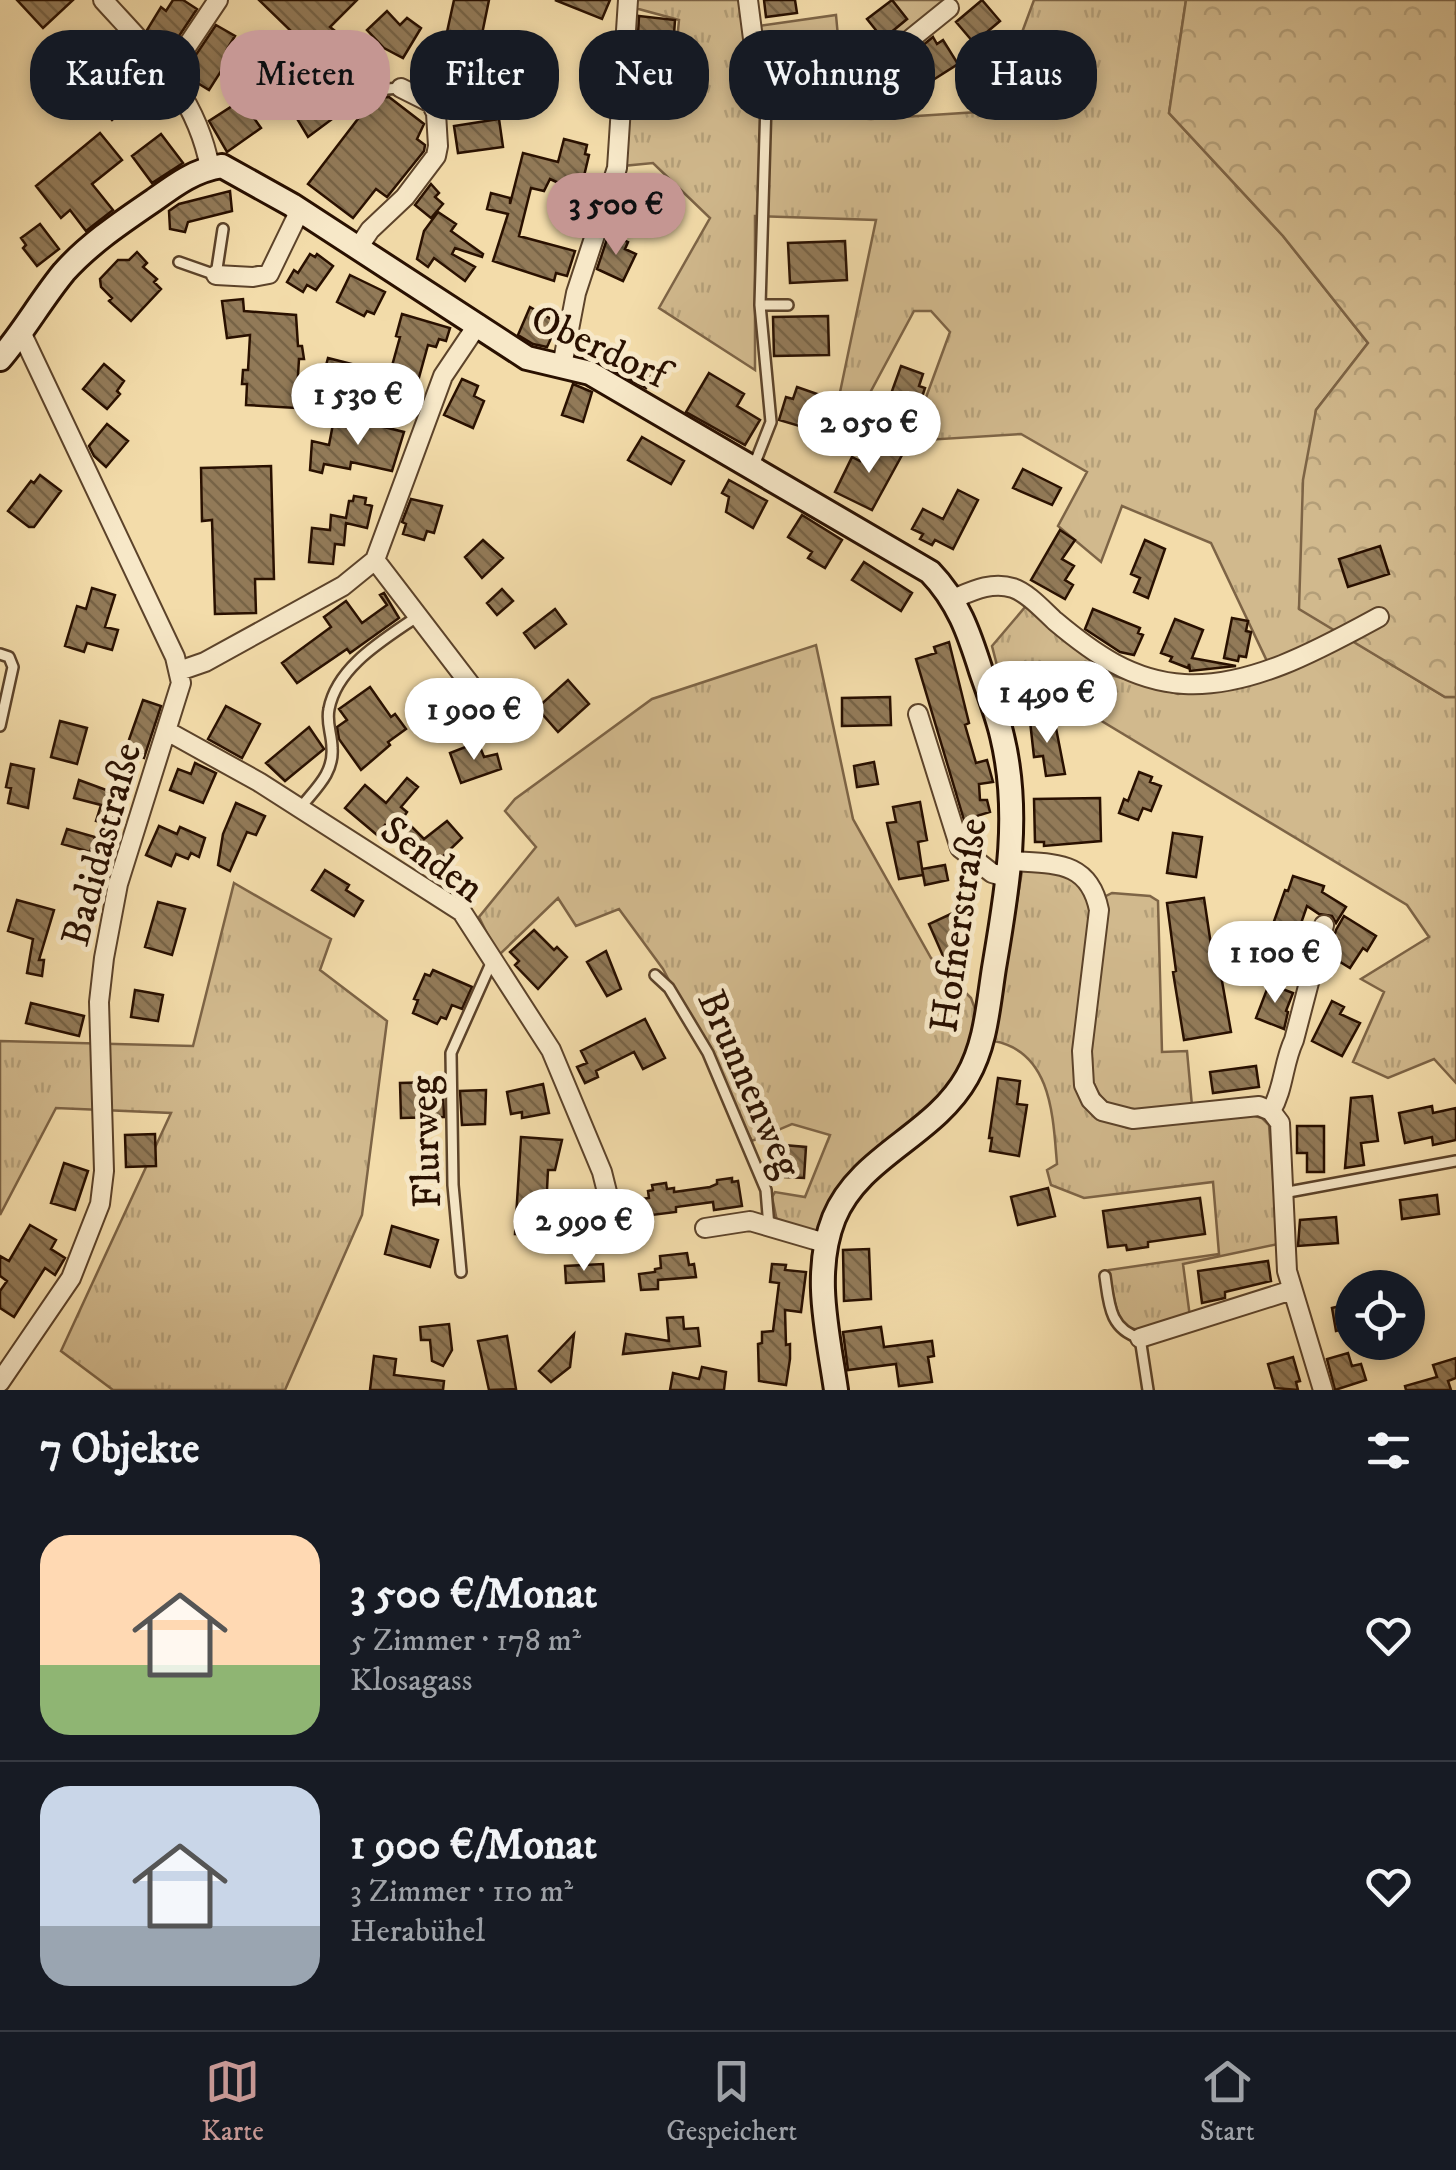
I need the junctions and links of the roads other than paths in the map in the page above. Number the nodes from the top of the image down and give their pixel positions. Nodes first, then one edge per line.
1 (103, 0) edge
2 (218, 0) edge
3 (628, 0) edge
4 (748, 0) edge
5 (949, 8) dead end
6 (130, 30) edge
7 (198, 30) edge
8 (752, 30) edge
9 (922, 30) edge
10 (401, 88) joint
11 (390, 89) edge
12 (196, 120) edge
13 (765, 120) edge
14 (210, 168) junction
15 (300, 210) junction
16 (223, 229) dead end
17 (358, 248) junction
18 (178, 262) dead end
19 (216, 275) junction
20 (760, 304) junction
21 (788, 305) dead end
22 (478, 324) junction
23 (22, 334) junction
24 (0, 359) edge
25 (562, 366) junction
26 (753, 468) junction
27 (375, 560) junction
28 (953, 599) junction
29 (418, 616) junction
30 (1379, 617) dead end
31 (0, 654) edge
32 (179, 671) junction
33 (486, 704) dead end
34 (918, 714) dead end
35 (0, 726) edge
36 (167, 731) junction
37 (300, 810) junction
38 (1010, 869) junction
39 (1324, 925) dead end
40 (493, 958) junction
41 (656, 975) dead end
42 (1271, 1110) junction
43 (1456, 1162) edge
44 (1283, 1193) junction
45 (769, 1226) junction
46 (706, 1228) dead end
47 (617, 1232) dead end
48 (826, 1243) junction
49 (461, 1272) dead end
50 (1104, 1276) dead end
51 (1292, 1290) junction
52 (1140, 1338) junction
53 (0, 1382) edge
54 (836, 1390) edge
55 (1148, 1390) edge
56 (1323, 1390) edge

1 - 6 street
2 - 7 street
3 - 25 street
4 - 8 street
5 - 9 street
10 - 11 lane
10 - 17 street
12 - 14 street
13 - 20 lane
14 - 15 main road, Oberdorf
14 - 23 main road
15 - 17 main road, Oberdorf
15 - 19 street
16 - 19 lane
17 - 22 main road, Oberdorf
18 - 19 lane
20 - 21 lane
20 - 26 lane
22 - 25 main road, Oberdorf
22 - 27 street
23 - 24 main road
23 - 32 street
25 - 26 main road, Oberdorf
26 - 28 main road, Oberdorf
27 - 29 street
27 - 32 street
28 - 30 street
28 - 38 main road, Hofnerstraße
29 - 33 street
29 - 37 lane
31 - 35 lane
32 - 36 street, Badidastraße
34 - 38 street
36 - 37 street, Senden
36 - 53 street, Badidastraße
37 - 40 street, Senden
38 - 42 street
38 - 48 main road, Hofnerstraße
39 - 42 street
40 - 47 street, Senden
40 - 49 lane, Flurweg
41 - 45 lane, Brunnenweg
42 - 44 street
43 - 44 lane
44 - 51 street
45 - 46 street, Brunnenweg
45 - 48 street, Brunnenweg
48 - 54 main road, Hofnerstraße
50 - 52 lane
51 - 52 street
51 - 56 street
52 - 55 lane

